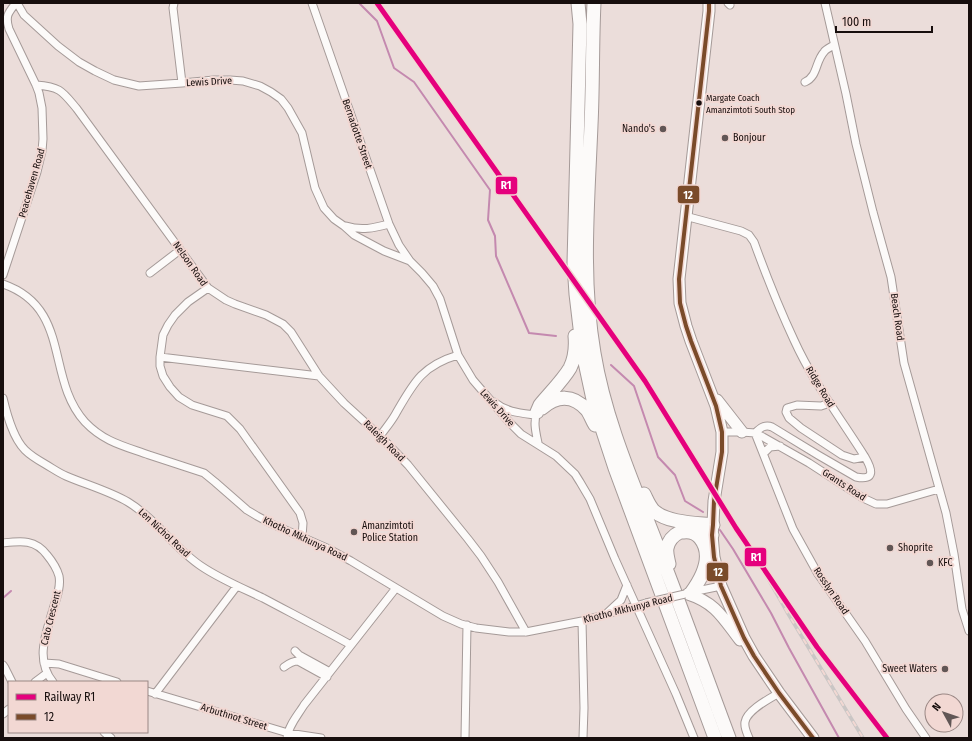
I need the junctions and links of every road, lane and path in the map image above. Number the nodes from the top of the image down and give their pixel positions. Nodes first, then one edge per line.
1 (16, 3) edge
2 (174, 3) edge
3 (312, 3) edge
4 (578, 3) edge
5 (594, 3) edge
6 (708, 3) edge
7 (825, 3) edge
8 (834, 45) junction
9 (805, 82) dead end
10 (182, 84) junction
11 (36, 85) junction
12 (685, 216) junction
13 (389, 224) junction
14 (344, 226) junction
15 (180, 250) junction
16 (410, 261) junction
17 (150, 273) dead end
18 (3, 276) edge
19 (574, 278) junction
20 (3, 284) edge
21 (208, 288) junction
22 (458, 356) junction
23 (160, 357) junction
24 (319, 376) junction
25 (711, 391) junction
26 (483, 393) junction
27 (3, 398) edge
28 (830, 402) junction
29 (606, 404) junction
30 (536, 414) junction
31 (722, 432) junction
32 (742, 432) junction
33 (755, 433) junction
34 (380, 436) junction
35 (538, 444) junction
36 (780, 446) junction
37 (764, 453) junction
38 (865, 457) junction
39 (615, 468) junction
40 (939, 489) junction
41 (713, 526) junction
42 (682, 532) junction
43 (302, 537) junction
44 (3, 543) edge
45 (706, 550) junction
46 (672, 584) junction
47 (627, 585) junction
48 (237, 586) junction
49 (721, 586) junction
50 (396, 588) junction
51 (688, 594) junction
52 (637, 606) junction
53 (606, 614) junction
54 (582, 621) junction
55 (467, 626) junction
56 (969, 631) edge
57 (526, 632) junction
58 (352, 645) junction
59 (295, 651) dead end
60 (754, 656) junction
61 (44, 663) junction
62 (3, 665) edge
63 (284, 667) dead end
64 (329, 675) junction
65 (49, 679) edge
66 (12, 681) edge
67 (114, 681) edge
68 (148, 691) edge
69 (779, 693) junction
70 (155, 694) junction
71 (287, 735) edge
72 (321, 738) edge
73 (465, 738) edge
74 (583, 738) edge
75 (694, 738) edge
76 (715, 738) edge
77 (729, 738) edge
78 (748, 738) edge
79 (813, 738) edge
80 (926, 738) edge

1 - 10 street, Lewis Drive
1 - 11 street, Peacehaven Road
2 - 10 street
3 - 13 street, Bernadotte Street
4 - 19 highway
5 - 29 highway
6 - 12 main road
7 - 8 street, Beach Road
8 - 9 street
8 - 40 street, Beach Road
10 - 14 street, Lewis Drive
11 - 15 street, Nelson Road
11 - 18 street, Peacehaven Road
12 - 25 main road
12 - 28 street, Ridge Road
13 - 14 street
13 - 16 street, Bernadotte Street
14 - 16 street, Lewis Drive
15 - 17 street
15 - 21 street, Nelson Road
16 - 22 street, Lewis Drive
19 - 30 highway
19 - 39 highway
20 - 43 street, Khotho Mkhunya Road
21 - 23 street, Nelson Road
21 - 24 street, Raleigh Road
22 - 26 street, Lewis Drive
22 - 34 street
23 - 24 street
23 - 43 street, Nelson Road
24 - 34 street, Raleigh Road
25 - 31 main road
25 - 32 main road
26 - 30 street
26 - 35 street, Lewis Drive
27 - 48 street, Len Nichol Road
28 - 38 street, Ridge Road
28 - 38 street
29 - 41 highway
29 - 46 highway
30 - 35 street
30 - 39 highway
31 - 32 street
31 - 41 main road
32 - 33 street
33 - 36 street, Grants Road
33 - 37 street, Rosslyn Road
33 - 38 street, Ridge Road
34 - 57 street, Raleigh Road
35 - 47 street, Lewis Drive
36 - 37 street
36 - 40 street, Grants Road
37 - 80 street, Rosslyn Road
39 - 76 highway
40 - 56 street, Beach Road
41 - 42 highway
41 - 45 highway
41 - 49 main road
42 - 45 highway
42 - 46 highway
43 - 50 street, Khotho Mkhunya Road
44 - 61 street, Cato Crescent
45 - 51 highway
46 - 77 highway
47 - 52 street, Lewis Drive
47 - 53 street
48 - 58 street, Len Nichol Road
48 - 70 street
49 - 51 street, Khotho Mkhunya Road
49 - 60 main road
50 - 55 street, Khotho Mkhunya Road
50 - 58 street
51 - 52 street, Khotho Mkhunya Road, bridge
51 - 60 main road
52 - 53 street, Khotho Mkhunya Road
52 - 75 street, Lewis Drive
53 - 54 street, Khotho Mkhunya Road
54 - 57 street, Khotho Mkhunya Road
54 - 74 street
55 - 57 street, Khotho Mkhunya Road
55 - 73 street
58 - 64 street
59 - 64 street
60 - 69 main road
61 - 65 street, Cato Crescent
61 - 67 street
62 - 66 street
63 - 64 street
64 - 71 street
68 - 70 street, Arbuthnot Street
69 - 78 street
69 - 79 main road
70 - 71 street, Arbuthnot Street
71 - 72 street, Arbuthnot Street

